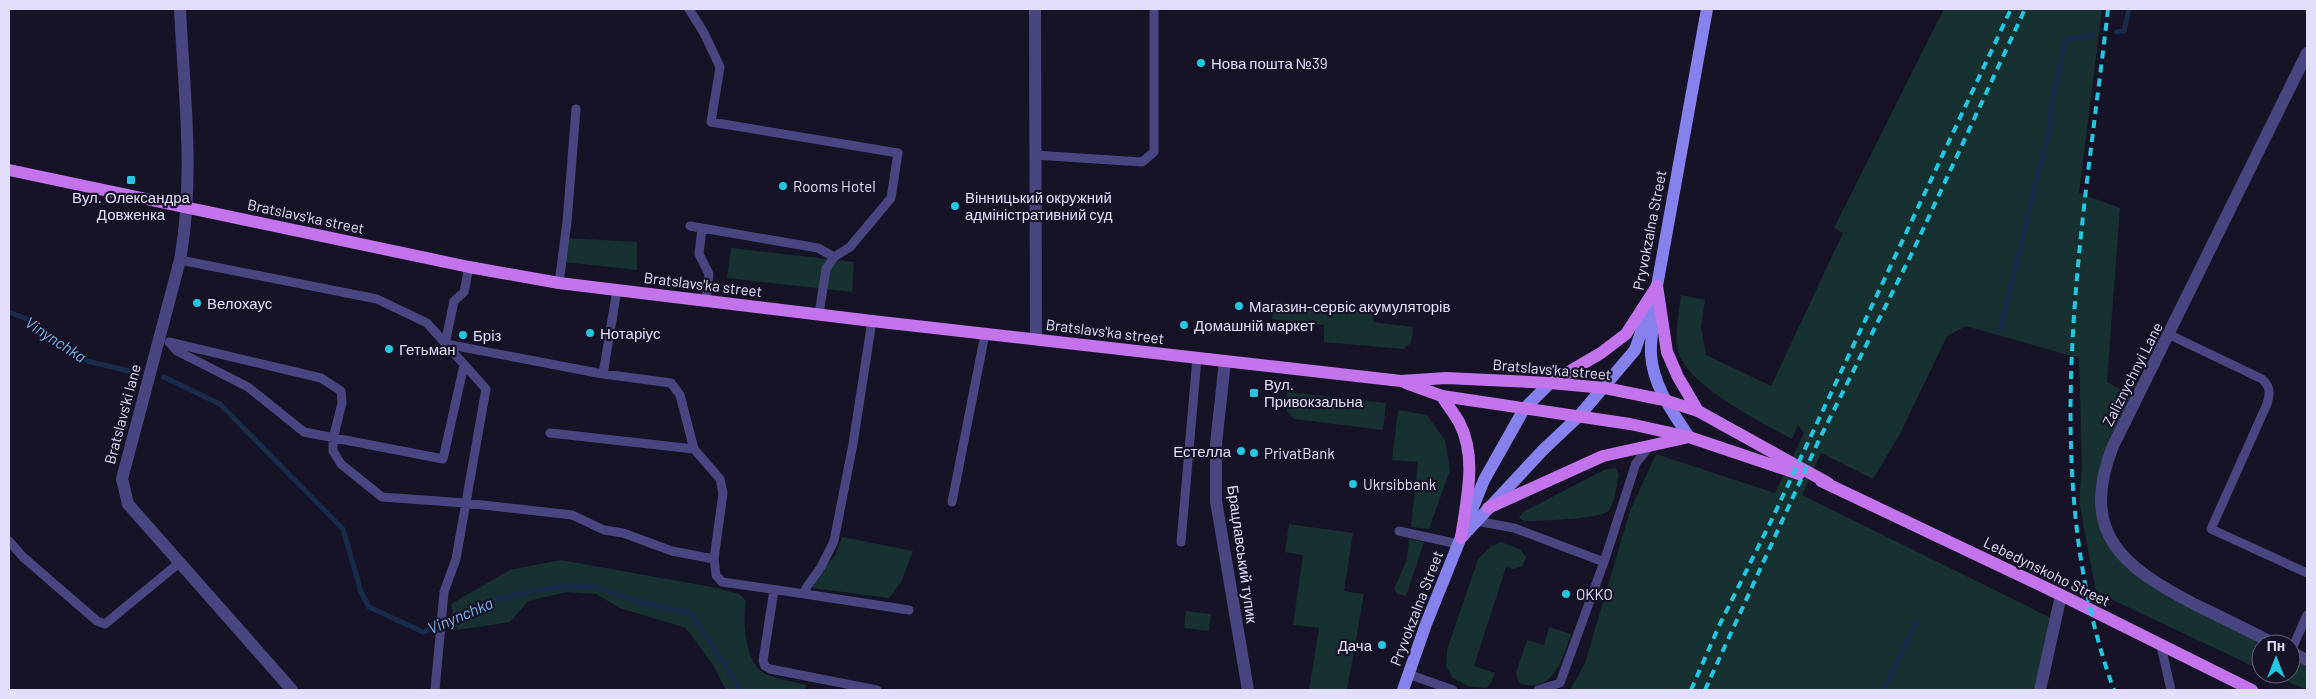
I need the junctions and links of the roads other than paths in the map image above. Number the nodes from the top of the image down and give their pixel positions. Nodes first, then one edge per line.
1 (180, 9) edge
2 (689, 9) edge
3 (1035, 9) edge
4 (1154, 9) edge
5 (1707, 9) edge
6 (2307, 53) edge
7 (576, 109) dead end
8 (1035, 155) junction
9 (9, 170) edge
10 (187, 207) junction
11 (690, 226) dead end
12 (702, 228) junction
13 (834, 257) junction
14 (180, 260) junction
15 (469, 267) junction
16 (559, 283) junction
17 (1657, 286) junction
18 (617, 290) junction
19 (706, 301) junction
20 (819, 314) junction
21 (872, 321) junction
22 (162, 327) junction
23 (986, 334) junction
24 (2170, 335) junction
25 (1036, 339) junction
26 (169, 342) junction
27 (445, 344) junction
28 (1197, 358) junction
29 (1225, 361) junction
30 (464, 365) junction
31 (603, 374) junction
32 (1402, 381) junction
33 (1550, 383) junction
34 (1605, 388) junction
35 (1442, 396) junction
36 (1664, 400) junction
37 (1524, 409) junction
38 (1698, 411) junction
39 (1579, 416) junction
40 (550, 433) dead end
41 (1689, 437) junction
42 (333, 439) junction
43 (1650, 446) junction
44 (694, 449) junction
45 (1828, 483) junction
46 (952, 502) dead end
47 (465, 503) junction
48 (1488, 508) junction
49 (1476, 521) junction
50 (1399, 531) dead end
51 (9, 541) edge
52 (1460, 541) junction
53 (1181, 542) dead end
54 (714, 559) junction
55 (179, 562) junction
56 (1604, 562) junction
57 (2307, 574) edge
58 (774, 590) junction
59 (805, 594) junction
60 (2060, 595) junction
61 (909, 610) dead end
62 (2307, 615) edge
63 (2256, 634) edge
64 (2299, 634) edge
65 (2161, 646) junction
66 (1408, 674) junction
67 (292, 690) edge
68 (435, 690) edge
69 (877, 690) edge
70 (1248, 690) edge
71 (1403, 690) edge
72 (1453, 690) edge
73 (1538, 690) edge
74 (2040, 690) edge
75 (2171, 690) edge
76 (2252, 690) edge

1 - 10 street, Bratslavs'ki lane
2 - 13 lane
3 - 8 street
4 - 8 lane
5 - 17 main road, Pryvokzalna Street
6 - 24 street, Zaliznychnyi Lane
7 - 16 lane
8 - 25 street
9 - 10 main road, Bratslavs'ka street
10 - 14 street, Bratslavs'ki lane
10 - 15 main road, Bratslavs'ka street
11 - 12 lane
12 - 13 lane
12 - 19 lane
13 - 20 lane
14 - 22 street, Bratslavs'ki lane
14 - 27 lane
15 - 16 main road, Bratslavs'ka street
15 - 27 lane
16 - 18 main road, Bratslavs'ka street
17 - 33 main road
17 - 34 main road, Pryvokzalna Street
17 - 36 main road
17 - 38 main road
18 - 19 main road, Bratslavs'ka street
18 - 31 lane
19 - 20 main road, Bratslavs'ka street
20 - 21 main road, Bratslavs'ka street
21 - 23 main road, Bratslavs'ka street
21 - 59 lane
22 - 26 lane
22 - 55 street, Bratslavs'ki lane
23 - 25 main road, Bratslavs'ka street
23 - 46 lane
24 - 57 lane
24 - 63 street, Zaliznychnyi Lane
25 - 28 main road, Bratslavs'ka street
26 - 42 lane
26 - 42 lane
27 - 30 lane
27 - 31 lane
28 - 29 main road, Bratslavs'ka street
28 - 53 lane
29 - 32 main road, Bratslavs'ka street
29 - 70 street, Брацлавський тупик
30 - 42 lane
30 - 47 lane
31 - 44 lane
32 - 33 main road, Bratslavs'ka street
32 - 35 main road, Bratslavs'ka street
33 - 34 main road, Bratslavs'ka street
33 - 37 main road, Pryvokzalna Street
34 - 36 main road, Bratslavs'ka street
34 - 39 main road, Pryvokzalna Street
35 - 37 main road, Bratslavs'ka street
35 - 52 main road
36 - 38 main road, Bratslavs'ka street
36 - 41 main road
37 - 39 main road, Bratslavs'ka street
37 - 52 main road, Pryvokzalna Street
38 - 45 main road, Lebedynskoho Street
39 - 41 main road, Bratslavs'ka street
39 - 48 main road, Pryvokzalna Street
40 - 44 lane
41 - 43 main road
41 - 45 main road, Lebedynskoho Street
42 - 47 lane
43 - 48 main road
43 - 56 lane
44 - 54 lane
45 - 60 main road, Lebedynskoho Street
47 - 54 lane
47 - 68 lane
48 - 49 main road, Pryvokzalna Street
49 - 52 main road, Pryvokzalna Street
49 - 56 lane
50 - 52 lane
51 - 55 lane
52 - 66 main road, Pryvokzalna Street
54 - 58 lane
55 - 67 street, Bratslavs'ki lane
56 - 73 lane
58 - 59 lane
58 - 69 lane
59 - 61 lane
60 - 65 main road, Lebedynskoho Street
60 - 74 street
62 - 64 lane
65 - 75 lane
65 - 76 main road, Lebedynskoho Street
66 - 71 main road, Pryvokzalna Street
66 - 72 lane

